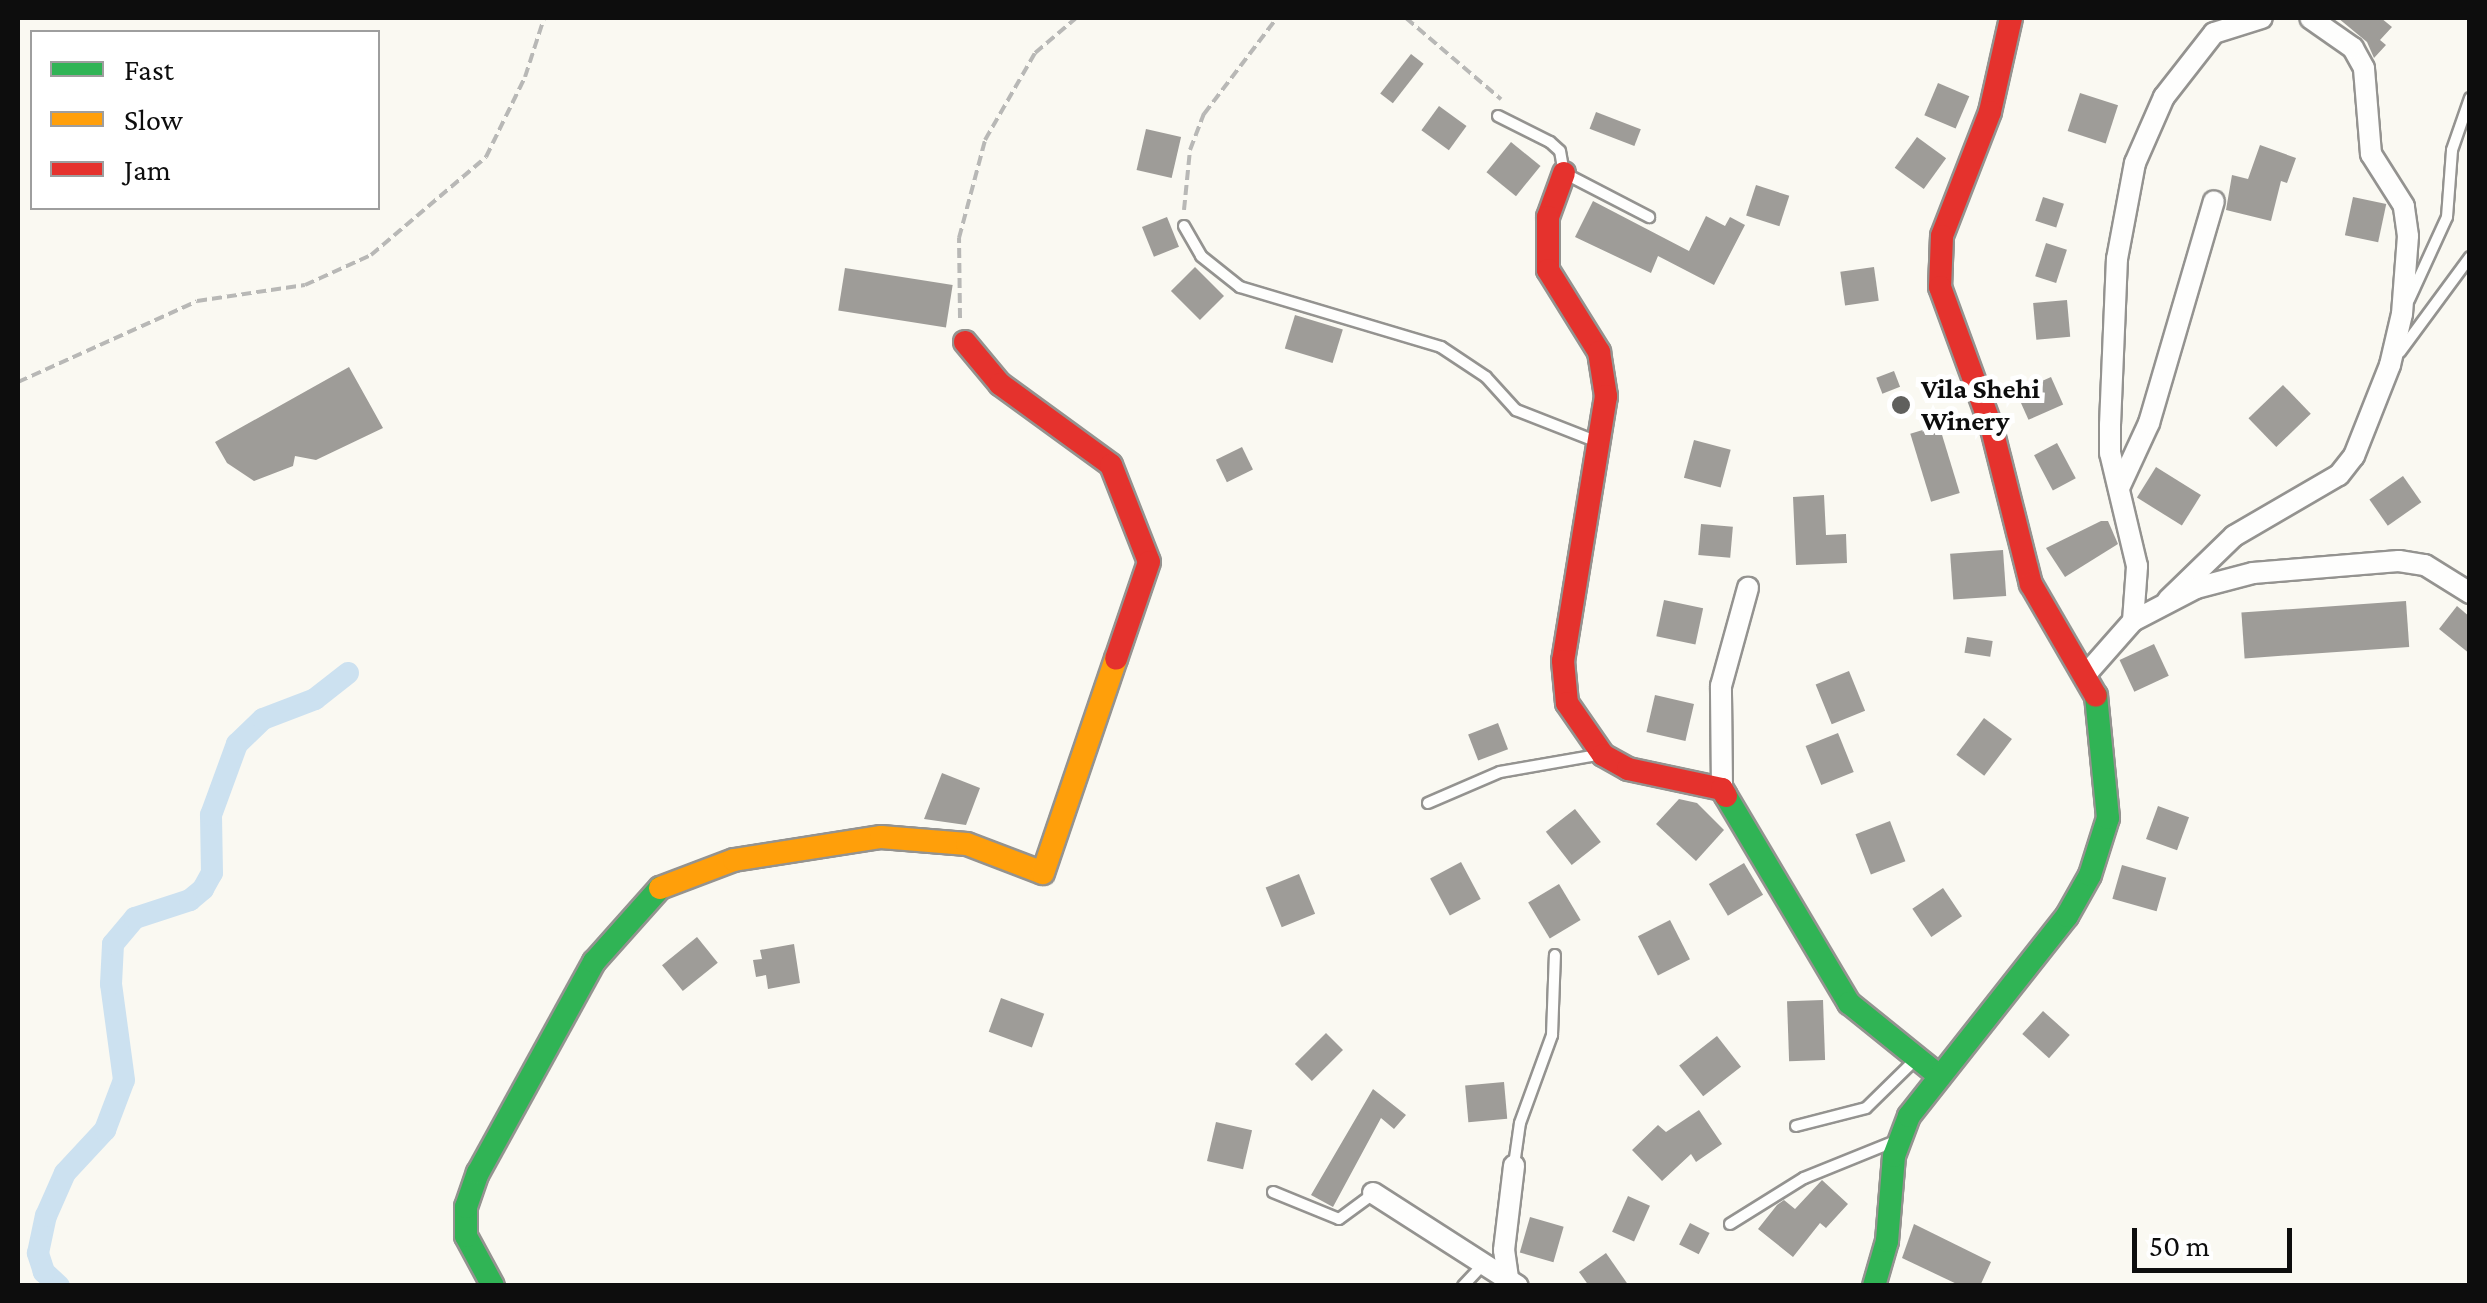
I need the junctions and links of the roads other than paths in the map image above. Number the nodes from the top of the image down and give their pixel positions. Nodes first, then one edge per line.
1 (2010, 18) edge
2 (2262, 18) edge
3 (2310, 18) edge
4 (2222, 25) edge
5 (2470, 98) edge
6 (1498, 116) dead end
7 (1564, 173) junction
8 (2214, 202) dead end
9 (1649, 217) dead end
10 (1184, 226) road end
11 (2470, 257) edge
12 (2402, 314) junction
13 (965, 342) road end
14 (2390, 365) junction
15 (1600, 444) junction
16 (2119, 488) junction
17 (1748, 588) dead end
18 (2470, 592) edge
19 (2168, 600) junction
20 (2133, 621) junction
21 (2088, 672) junction
22 (1604, 755) junction
23 (1722, 789) junction
24 (1428, 804) dead end
25 (1555, 955) dead end
26 (1916, 1060) junction
27 (1938, 1074) junction
28 (1796, 1126) dead end
29 (1900, 1139) junction
30 (1514, 1166) joint
31 (1272, 1192) dead end
32 (1374, 1193) joint
33 (1730, 1224) dead end
34 (1486, 1262) junction
35 (1513, 1282) edge
36 (492, 1286) edge
37 (1463, 1286) edge
38 (1874, 1286) edge

1 - 21 street
2 - 4 street
3 - 12 street
4 - 16 street
5 - 12 lane
6 - 7 lane
7 - 9 lane
7 - 15 street
8 - 16 street
10 - 15 lane
11 - 14 lane
12 - 14 street
13 - 36 street
14 - 19 street
15 - 22 street
16 - 20 street
17 - 23 street
18 - 19 street
19 - 20 street
20 - 21 street
21 - 27 street
22 - 23 street
22 - 24 lane
23 - 26 street
25 - 30 lane
26 - 27 street
26 - 28 lane
27 - 29 street
29 - 33 lane
29 - 38 street
30 - 35 street
31 - 32 lane
32 - 34 street
34 - 35 street
34 - 37 lane

